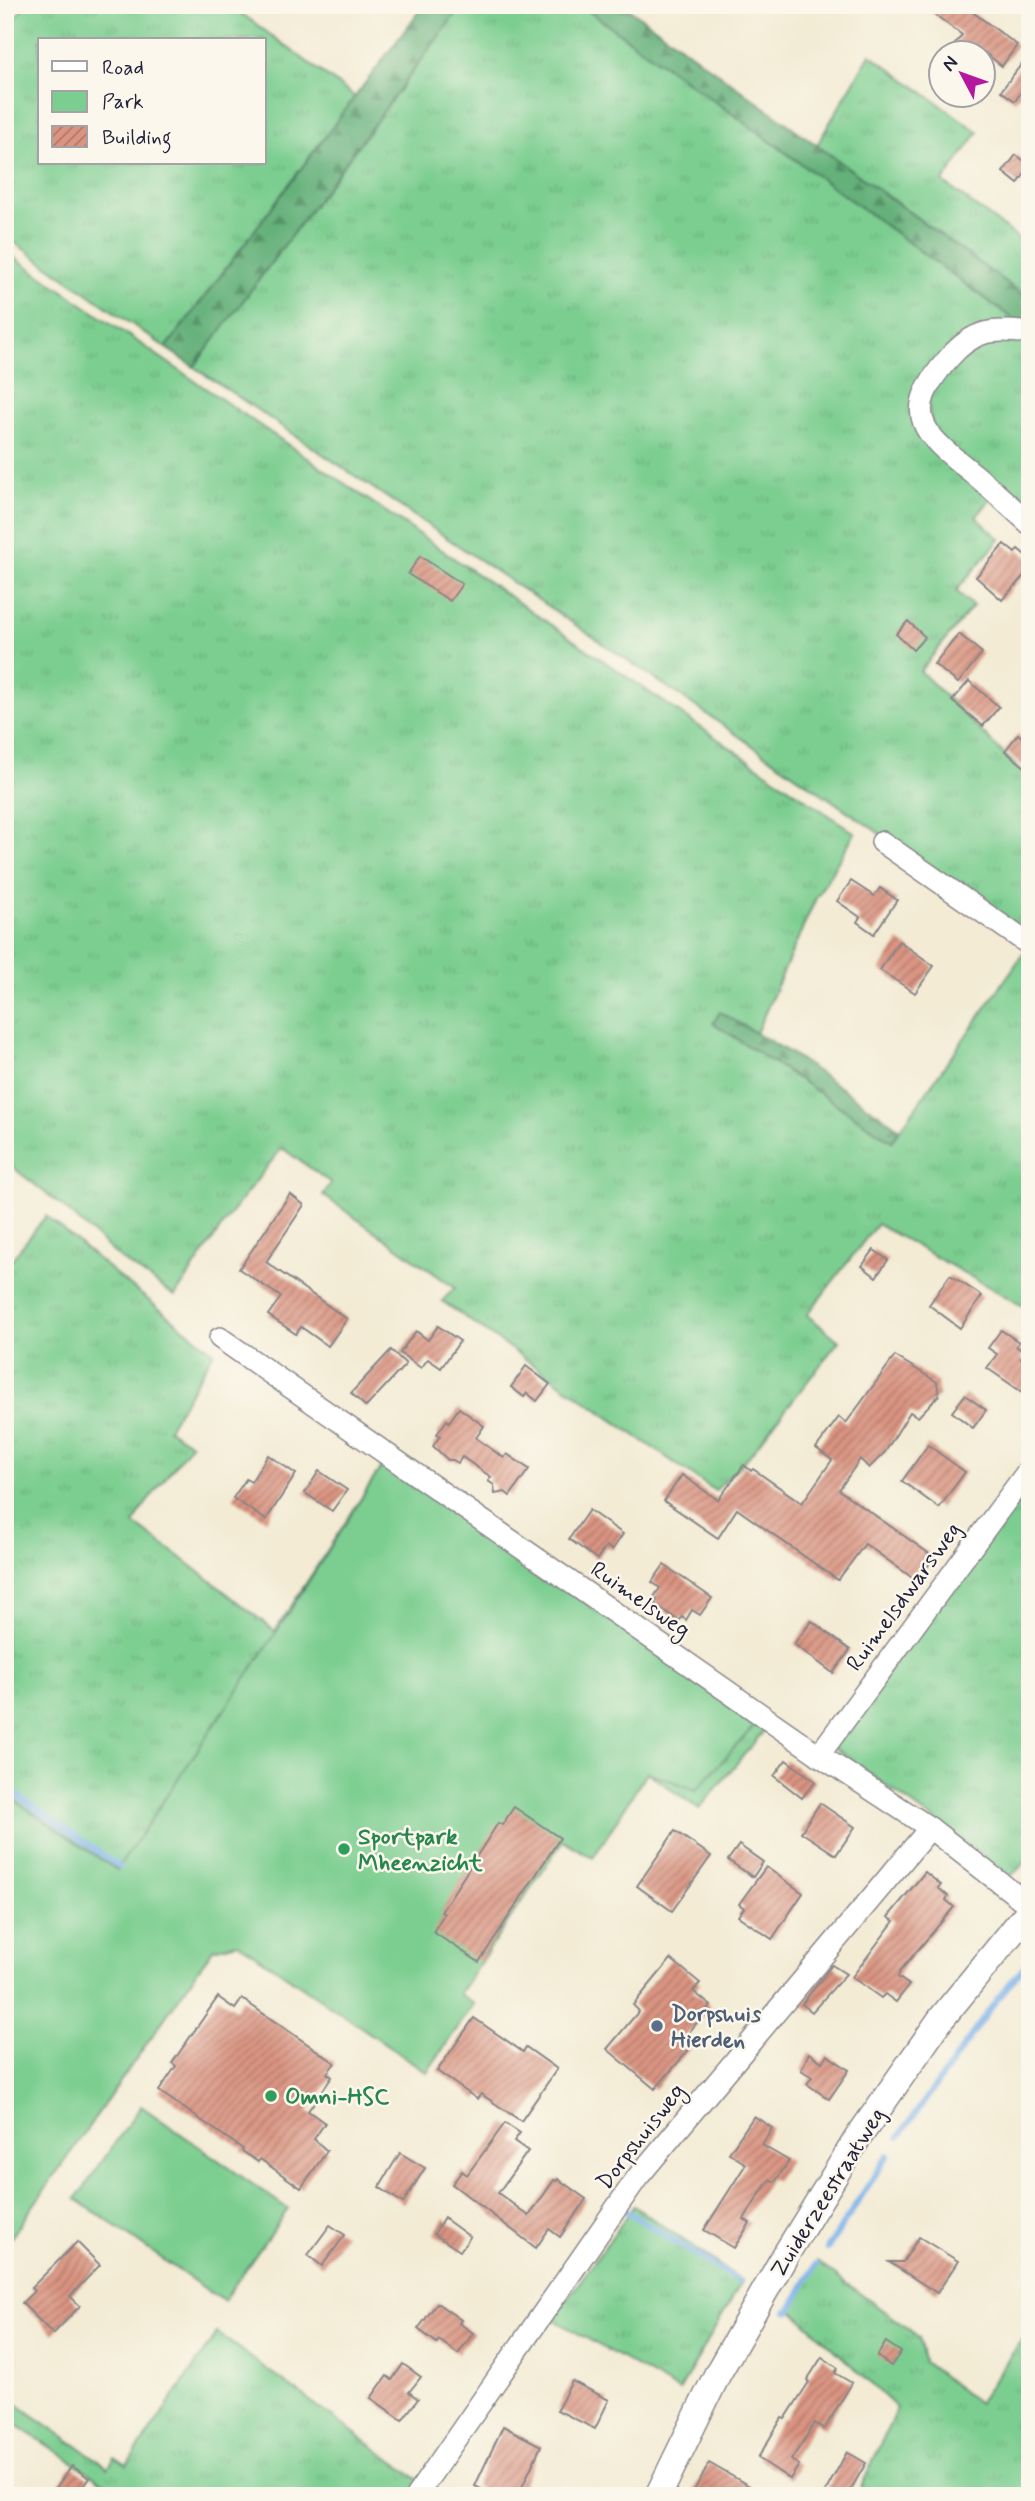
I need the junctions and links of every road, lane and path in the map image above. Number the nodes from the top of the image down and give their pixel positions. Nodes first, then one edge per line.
1 (1030, 333) edge
2 (1030, 524) edge
3 (881, 842) dead end
4 (1030, 945) edge
5 (220, 1339) dead end
6 (1030, 1468) edge
7 (819, 1755) junction
8 (930, 1828) junction
9 (1030, 1908) edge
10 (416, 2496) edge
11 (658, 2496) edge

1 - 2 street
3 - 4 street
5 - 7 street, Ruimelsweg
6 - 7 street, Ruimelsdwarsweg
7 - 8 street, Ruimelsweg
8 - 9 street, Ruimelsweg
8 - 10 street, Dorpshuisweg
9 - 11 main road, Zuiderzeestraatweg

